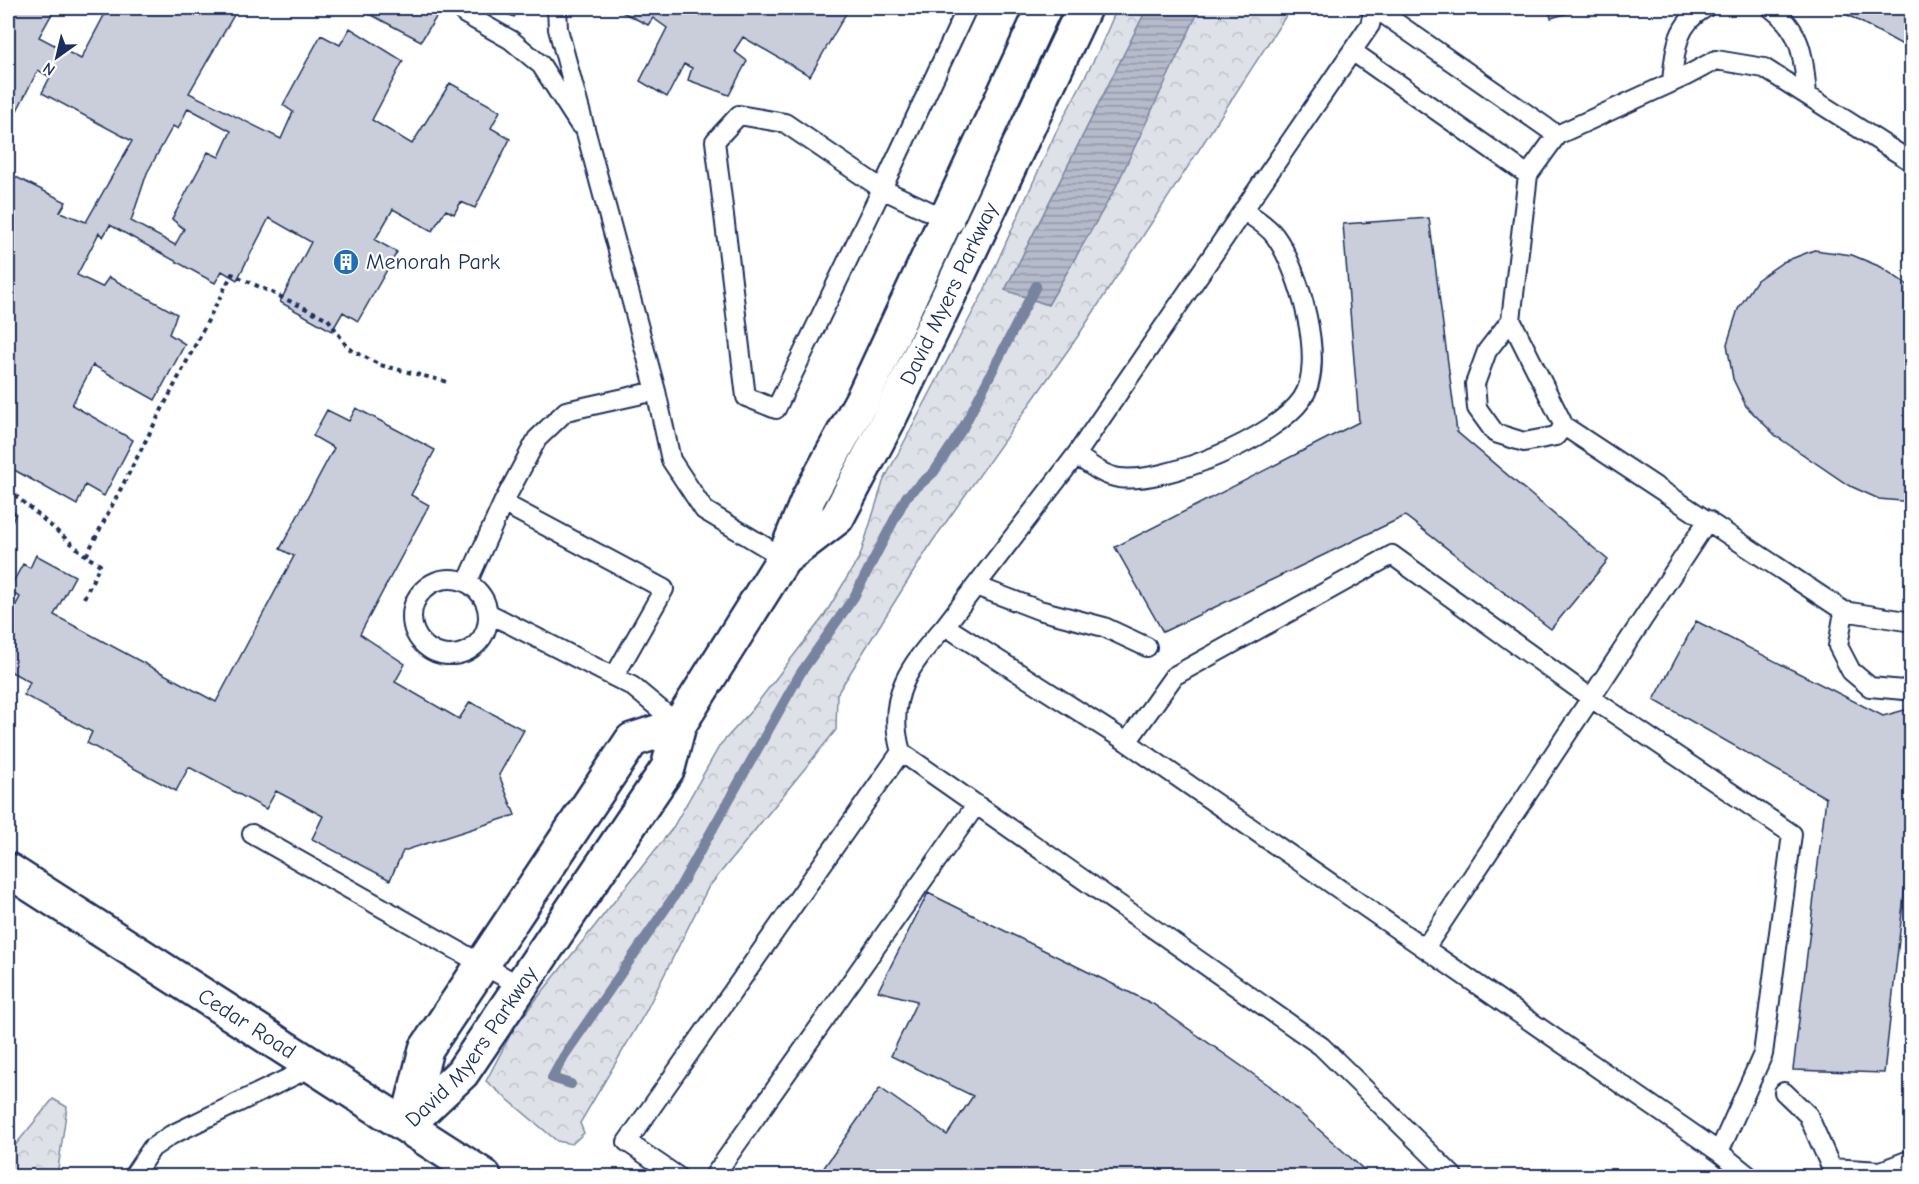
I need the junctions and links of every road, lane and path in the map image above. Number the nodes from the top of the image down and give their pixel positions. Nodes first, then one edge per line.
1 (468, 8) edge
2 (556, 8) edge
3 (967, 8) edge
4 (1044, 8) edge
5 (1084, 8) edge
6 (1375, 8) edge
7 (1705, 8) edge
8 (1771, 8) edge
9 (1352, 51) junction
10 (1672, 82) junction
11 (1807, 94) junction
12 (587, 135) junction
13 (1557, 135) junction
14 (1911, 162) edge
15 (1528, 176) junction
16 (882, 189) junction
17 (1244, 210) junction
18 (946, 219) junction
19 (978, 234) junction
20 (1511, 320) junction
21 (448, 382) dead end
22 (656, 392) junction
23 (1564, 426) junction
24 (1076, 454) junction
25 (8, 489) edge
26 (503, 503) junction
27 (1708, 520) junction
28 (86, 556) junction
29 (784, 558) junction
30 (467, 583) junction
31 (976, 586) junction
32 (84, 597) dead end
33 (1844, 611) junction
34 (488, 614) junction
35 (1911, 622) edge
36 (945, 626) junction
37 (1147, 647) dead end
38 (614, 677) junction
39 (1911, 685) edge
40 (1591, 698) junction
41 (679, 725) junction
42 (1127, 742) junction
43 (901, 752) junction
44 (976, 805) junction
45 (252, 834) dead end
46 (8, 870) edge
47 (1425, 948) junction
48 (480, 964) junction
49 (522, 987) junction
50 (314, 1066) junction
51 (1785, 1092) dead end
52 (407, 1125) junction
53 (1719, 1152) junction
54 (1911, 1159) edge
55 (1911, 1166) edge
56 (1833, 1172) edge
57 (133, 1176) edge
58 (484, 1176) edge
59 (677, 1176) edge
60 (714, 1176) edge
61 (1453, 1176) edge
62 (1749, 1176) edge
63 (1905, 1176) edge

1 - 12 lane
2 - 12 lane
3 - 16 lane
4 - 18 street, David Myers Parkway
5 - 19 street, David Myers Parkway
6 - 9 lane
6 - 13 lane
7 - 10 lane
8 - 11 lane
9 - 15 lane
9 - 17 lane
10 - 11 lane
10 - 13 lane
11 - 14 lane
12 - 22 lane
13 - 15 lane
15 - 20 lane
16 - 16 lane
16 - 18 lane
17 - 24 lane
17 - 24 lane
18 - 19 lane
18 - 29 street, David Myers Parkway
19 - 29 street, David Myers Parkway
20 - 23 lane
20 - 23 lane
21 - 28 path
22 - 26 lane
22 - 29 lane
23 - 27 lane
24 - 31 lane
25 - 28 path
26 - 30 lane
26 - 38 lane
27 - 33 lane
27 - 40 lane
28 - 32 path
29 - 41 street, David Myers Parkway
30 - 34 lane
30 - 34 lane
31 - 36 lane
31 - 37 lane
33 - 35 lane
33 - 39 lane
34 - 38 lane
36 - 42 lane
36 - 43 lane
38 - 41 lane
40 - 42 lane
40 - 47 lane
40 - 53 lane
41 - 48 street, David Myers Parkway
41 - 49 street, David Myers Parkway
42 - 47 lane
43 - 44 lane
43 - 59 lane
44 - 60 lane
44 - 61 lane
45 - 48 lane
46 - 50 street, Cedar Road
47 - 53 lane
48 - 49 lane
48 - 52 street, David Myers Parkway
49 - 52 street, David Myers Parkway
50 - 52 street, Cedar Road
50 - 57 lane
51 - 56 lane
52 - 58 street, Cedar Road
53 - 62 lane
54 - 56 lane
55 - 63 lane

